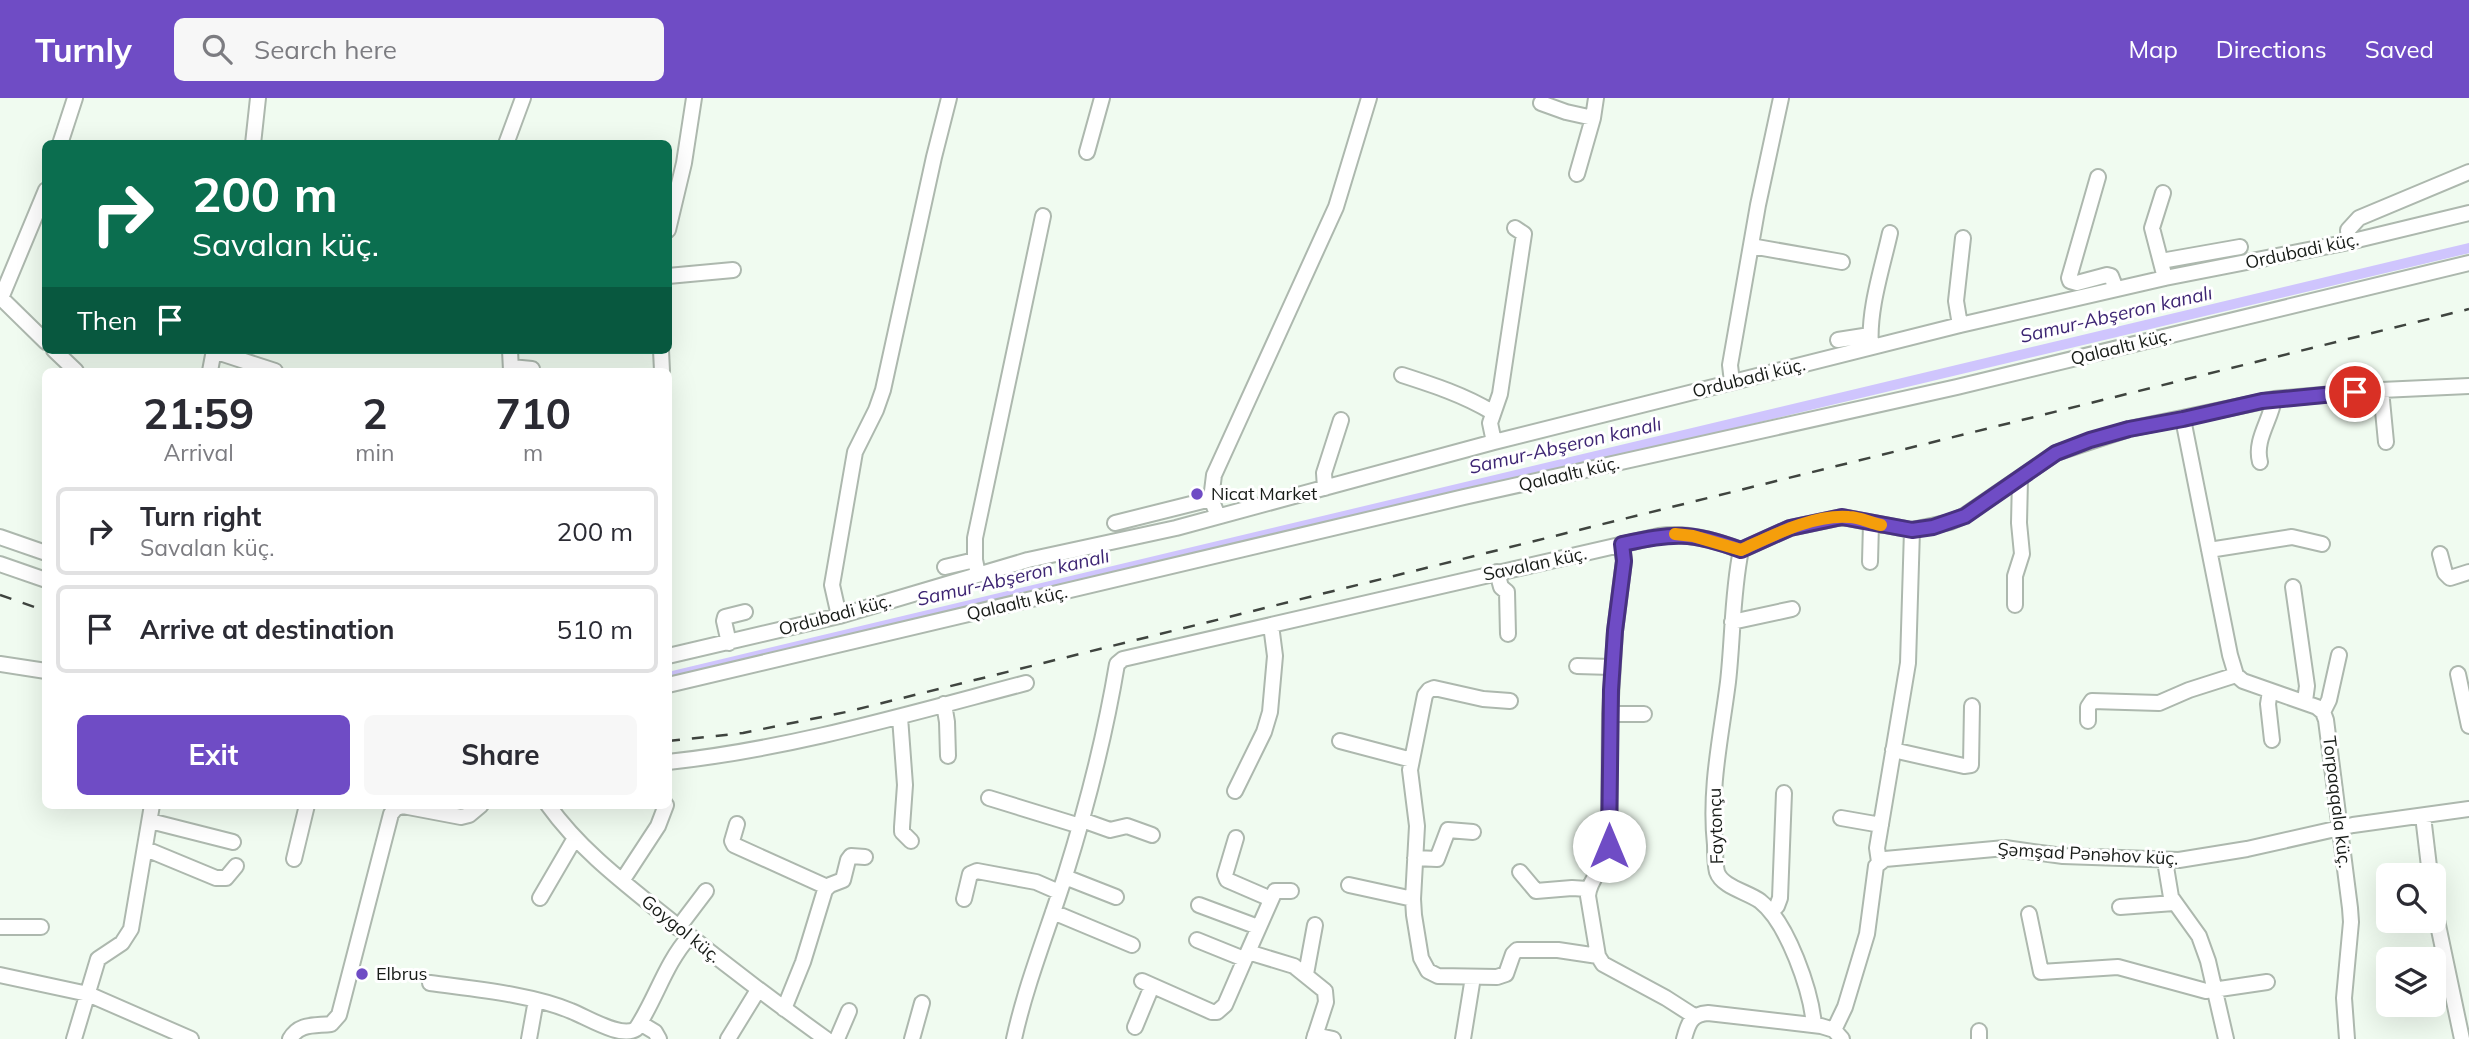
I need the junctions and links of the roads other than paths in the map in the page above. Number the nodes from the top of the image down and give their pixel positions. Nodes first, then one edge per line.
1 (258, 98) edge
2 (523, 98) edge
3 (694, 98) edge
4 (949, 98) edge
5 (1102, 98) edge
6 (1369, 98) edge
7 (1596, 98) edge
8 (1781, 98) edge
9 (70, 100) edge
10 (1541, 103) dead end
11 (1594, 118) junction
12 (62, 140) edge
13 (253, 140) edge
14 (507, 140) edge
15 (1087, 152) dead end
16 (2469, 172) edge
17 (1577, 174) dead end
18 (2098, 177) dead end
19 (2162, 193) dead end
20 (42, 200) edge
21 (672, 213) edge
22 (2469, 213) edge
23 (1043, 216) dead end
24 (1515, 228) dead end
25 (1890, 233) dead end
26 (1963, 238) dead end
27 (2349, 242) junction
28 (1751, 246) junction
29 (2240, 247) dead end
30 (1842, 261) dead end
31 (2161, 261) junction
32 (2469, 262) edge
33 (733, 270) dead end
34 (672, 276) edge
35 (2165, 278) junction
36 (2116, 289) junction
37 (1, 298) edge
38 (1960, 325) junction
39 (42, 338) edge
40 (1838, 340) dead end
41 (1871, 341) junction
42 (58, 354) edge
43 (223, 354) edge
44 (73, 368) edge
45 (266, 368) edge
46 (1402, 375) dead end
47 (1732, 382) junction
48 (2469, 386) edge
49 (2381, 390) junction
50 (2274, 399) junction
51 (1492, 412) junction
52 (2183, 419) junction
53 (1341, 420) dead end
54 (1494, 442) junction
55 (2386, 442) dead end
56 (2260, 462) dead end
57 (2020, 479) junction
58 (1325, 488) junction
59 (1211, 499) junction
60 (1217, 516) junction
61 (1115, 523) dead end
62 (1871, 523) junction
63 (1912, 530) junction
64 (0, 537) edge
65 (1622, 544) junction
66 (2322, 544) dead end
67 (1741, 550) junction
68 (2209, 550) junction
69 (42, 552) edge
70 (2440, 554) dead end
71 (1870, 562) dead end
72 (0, 564) edge
73 (945, 567) dead end
74 (977, 567) junction
75 (1497, 572) junction
76 (2469, 572) edge
77 (42, 579) edge
78 (2293, 587) dead end
79 (2015, 605) dead end
80 (1793, 609) dead end
81 (745, 612) dead end
82 (839, 616) junction
83 (1732, 622) junction
84 (1271, 625) junction
85 (1508, 634) dead end
86 (729, 643) junction
87 (672, 655) edge
88 (2339, 655) dead end
89 (0, 664) edge
90 (1577, 666) dead end
91 (1612, 667) junction
92 (42, 670) edge
93 (2458, 674) dead end
94 (2236, 675) junction
95 (1026, 683) dead end
96 (672, 684) edge
97 (2270, 691) junction
98 (1510, 701) dead end
99 (2305, 701) junction
100 (944, 704) junction
101 (1972, 706) dead end
102 (2323, 712) junction
103 (1610, 714) junction
104 (1644, 714) dead end
105 (900, 717) junction
106 (2088, 721) dead end
107 (2469, 726) edge
108 (2272, 740) dead end
109 (1340, 741) dead end
110 (1894, 750) junction
111 (948, 756) dead end
112 (1412, 760) junction
113 (672, 761) edge
114 (1235, 791) dead end
115 (1784, 793) dead end
116 (989, 799) dead end
117 (152, 809) edge
118 (306, 809) edge
119 (395, 809) edge
120 (419, 809) edge
121 (476, 809) edge
122 (551, 809) edge
123 (664, 809) edge
124 (2469, 809) edge
125 (2423, 816) junction
126 (1842, 818) dead end
127 (150, 821) junction
128 (1081, 823) junction
129 (737, 824) dead end
130 (1881, 825) junction
131 (2340, 827) junction
132 (1473, 832) dead end
133 (1152, 835) dead end
134 (575, 838) junction
135 (1236, 838) dead end
136 (911, 841) dead end
137 (233, 842) dead end
138 (146, 849) junction
139 (865, 857) dead end
140 (1415, 858) junction
141 (294, 859) dead end
142 (2165, 861) junction
143 (1879, 862) junction
144 (2429, 863) edge
145 (236, 866) dead end
146 (1520, 872) dead end
147 (1065, 877) junction
148 (622, 881) junction
149 (1349, 885) dead end
150 (827, 887) junction
151 (1588, 889) junction
152 (706, 891) dead end
153 (1291, 891) dead end
154 (1059, 892) junction
155 (1116, 897) dead end
156 (540, 898) dead end
157 (964, 899) dead end
158 (1271, 899) junction
159 (1413, 899) junction
160 (2174, 903) junction
161 (1199, 905) dead end
162 (2120, 907) dead end
163 (1053, 912) junction
164 (1771, 912) junction
165 (2029, 914) dead end
166 (1315, 925) dead end
167 (0, 926) edge
168 (41, 927) dead end
169 (1258, 927) junction
170 (684, 932) junction
171 (2440, 933) edge
172 (1197, 940) dead end
173 (1132, 946) dead end
174 (1246, 956) junction
175 (1598, 956) junction
176 (1306, 974) junction
177 (0, 975) edge
178 (1473, 977) junction
179 (2267, 982) dead end
180 (430, 983) dead end
181 (758, 990) junction
182 (2214, 991) junction
183 (88, 994) junction
184 (536, 1000) junction
185 (922, 1003) dead end
186 (784, 1009) junction
187 (849, 1011) dead end
188 (1694, 1016) junction
189 (640, 1023) junction
190 (1815, 1025) junction
191 (1135, 1027) dead end
192 (1838, 1035) edge
193 (1314, 1037) edge
194 (74, 1039) edge
195 (191, 1039) edge
196 (290, 1039) edge
197 (529, 1039) edge
198 (659, 1039) edge
199 (728, 1039) edge
200 (826, 1039) edge
201 (837, 1039) edge
202 (912, 1039) edge
203 (1014, 1039) edge
204 (1333, 1039) edge
205 (1462, 1039) edge
206 (1684, 1039) edge
207 (2226, 1039) edge
208 (2347, 1039) edge
209 (2462, 1039) edge

1 - 13 street
2 - 14 street
3 - 21 street
4 - 82 street
5 - 15 street
6 - 59 street
7 - 11 street
8 - 28 street
9 - 12 street
10 - 11 street
11 - 17 street
16 - 27 street
18 - 36 street
19 - 31 street
20 - 37 street
22 - 27 street, Ordubadi küç.
23 - 74 street
24 - 51 street
25 - 41 street
26 - 38 street
27 - 35 street, Ordubadi küç.
28 - 30 street
28 - 47 street
29 - 31 street
31 - 35 street
32 - 96 street, Qalaaltı küç.
33 - 34 street
35 - 36 street, Ordubadi küç.
36 - 38 street, Ordubadi küç.
37 - 39 street
38 - 41 street, Ordubadi küç.
40 - 41 street
41 - 47 street, Ordubadi küç.
42 - 44 street
43 - 45 street
46 - 51 street
47 - 54 street, Ordubadi küç.
48 - 49 street
49 - 50 street
49 - 55 street
50 - 52 street
50 - 56 street
51 - 54 street
52 - 57 street
52 - 68 street
53 - 58 street
54 - 58 street, Ordubadi küç.
57 - 63 street
57 - 79 street
58 - 60 street, Ordubadi küç.
59 - 60 street
59 - 61 street
60 - 74 street, Ordubadi küç.
62 - 63 street
62 - 67 street
62 - 71 street
63 - 110 street
64 - 69 street
65 - 67 street, Savalan küç.
65 - 75 street, Savalan küç.
65 - 91 street
66 - 68 street
67 - 83 street, Faytonçu
68 - 94 street
70 - 76 street
72 - 77 street
73 - 74 street
74 - 82 street, Ordubadi küç.
75 - 84 street, Savalan küç.
75 - 85 street
78 - 99 street
80 - 83 street
81 - 86 street
82 - 86 street, Ordubadi küç.
83 - 164 street, Faytonçu
84 - 114 street
84 - 128 street, Savalan küç.
86 - 87 street, Ordubadi küç.
88 - 102 street
89 - 92 street
90 - 91 street
91 - 103 street
93 - 107 street
94 - 97 street, Torpaqqala küç.
94 - 106 street
95 - 100 street
97 - 99 street, Torpaqqala küç.
97 - 108 street
98 - 112 street
99 - 102 street, Torpaqqala küç.
100 - 105 street
100 - 111 street
101 - 110 street
102 - 131 street, Torpaqqala küç.
103 - 104 street
103 - 151 street
105 - 113 street
105 - 136 street
109 - 112 street
110 - 130 street
112 - 140 street
115 - 164 street
116 - 128 street
117 - 127 street
118 - 141 street
119 - 196 street
120 - 121 street
122 - 134 street, Goygol küç.
123 - 148 street
124 - 125 street, Şəmşad Pənəhov küç.
125 - 131 street, Şəmşad Pənəhov küç.
125 - 144 street
126 - 130 street
127 - 137 street
127 - 138 street
128 - 133 street
128 - 147 street
129 - 150 street
130 - 143 street
131 - 142 street, Şəmşad Pənəhov küç.
131 - 208 street, Torpaqqala küç.
132 - 140 street
134 - 148 street, Goygol küç.
134 - 156 street
135 - 158 street
138 - 145 street
138 - 183 street
139 - 150 street
140 - 159 street
142 - 143 street, Şəmşad Pənəhov küç.
142 - 160 street
143 - 192 street
146 - 151 street
147 - 154 street
147 - 155 street
148 - 170 street, Goygol küç.
149 - 159 street
150 - 186 street
151 - 175 street
152 - 170 street
153 - 158 street
154 - 157 street
154 - 163 street
158 - 169 street
159 - 178 street
160 - 162 street
160 - 182 street
161 - 169 street
163 - 173 street
163 - 203 street
164 - 190 street, Faytonçu
165 - 182 street
166 - 176 street
167 - 168 street
169 - 174 street
170 - 181 street, Goygol küç.
170 - 189 street
171 - 209 street
172 - 174 street
174 - 176 street
174 - 191 street
175 - 178 street
175 - 188 street
176 - 193 street
177 - 183 street
178 - 205 street
179 - 182 street
180 - 184 street
181 - 186 street, Goygol küç.
181 - 199 street
182 - 207 street
183 - 194 street
183 - 195 street
184 - 189 street
184 - 197 street
185 - 202 street
186 - 200 street, Goygol küç.
187 - 201 street
188 - 190 street
188 - 206 street
189 - 198 street
190 - 192 street
193 - 204 street

